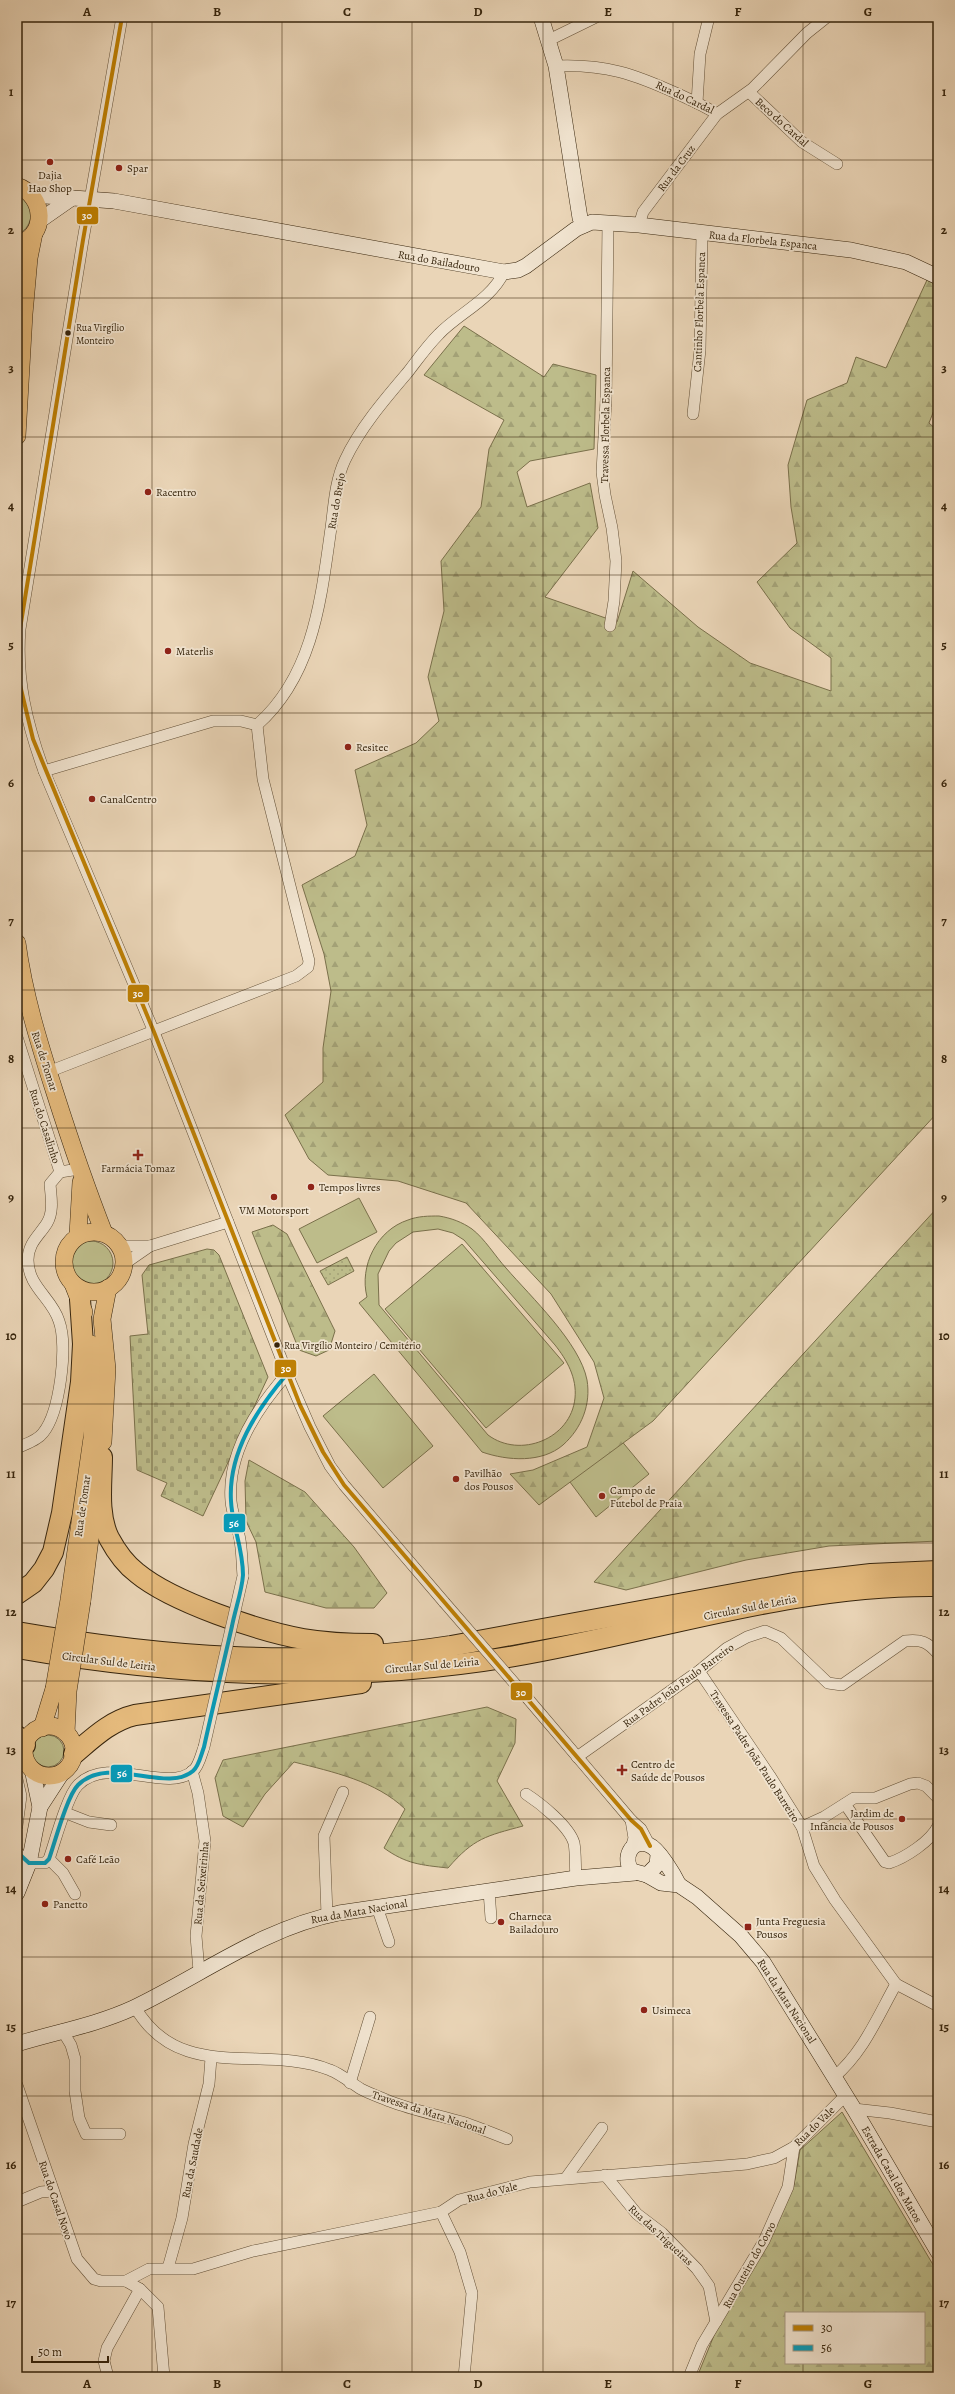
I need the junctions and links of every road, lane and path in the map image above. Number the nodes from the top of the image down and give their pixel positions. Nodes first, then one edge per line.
1 (122, 17) edge
2 (541, 17) edge
3 (596, 17) edge
4 (709, 17) edge
5 (827, 17) edge
6 (549, 40) junction
7 (556, 66) junction
8 (749, 92) junction
9 (697, 103) junction
10 (717, 114) junction
11 (837, 164) dead end
12 (21, 188) edge
13 (72, 198) junction
14 (90, 198) junction
15 (608, 222) junction
16 (584, 225) junction
17 (639, 225) junction
18 (37, 227) junction
19 (702, 234) junction
20 (17, 244) edge
21 (504, 272) junction
22 (937, 274) edge
23 (17, 286) edge
24 (24, 314) junction
25 (693, 414) dead end
26 (17, 436) edge
27 (610, 626) dead end
28 (257, 725) junction
29 (44, 771) junction
30 (17, 943) edge
31 (22, 1003) edge
32 (154, 1032) junction
33 (17, 1037) edge
34 (48, 1072) junction
35 (60, 1172) junction
36 (80, 1173) junction
37 (228, 1222) junction
38 (104, 1233) junction
39 (78, 1235) junction
40 (119, 1246) junction
41 (150, 1246) junction
42 (124, 1264) junction
43 (108, 1288) junction
44 (77, 1292) junction
45 (287, 1374) junction
46 (17, 1448) edge
47 (102, 1457) junction
48 (938, 1571) edge
49 (938, 1586) edge
50 (17, 1594) edge
51 (76, 1600) junction
52 (17, 1632) edge
53 (17, 1648) edge
54 (938, 1654) edge
55 (452, 1655) junction
56 (699, 1671) junction
57 (61, 1690) junction
58 (42, 1728) junction
59 (66, 1733) junction
60 (21, 1741) edge
61 (74, 1754) junction
62 (577, 1757) junction
63 (32, 1769) junction
64 (192, 1771) junction
65 (62, 1773) junction
66 (17, 1779) edge
67 (343, 1792) dead end
68 (526, 1794) dead end
69 (938, 1798) edge
70 (845, 1804) junction
71 (40, 1807) junction
72 (66, 1813) junction
73 (631, 1820) junction
74 (111, 1825) dead end
75 (17, 1826) edge
76 (938, 1826) edge
77 (802, 1827) junction
78 (654, 1850) junction
79 (17, 1852) edge
80 (629, 1853) junction
81 (50, 1859) junction
82 (29, 1863) junction
83 (607, 1874) junction
84 (641, 1874) junction
85 (576, 1878) junction
86 (679, 1885) junction
87 (489, 1891) junction
88 (17, 1893) edge
89 (75, 1894) dead end
90 (377, 1907) junction
91 (327, 1916) junction
92 (491, 1918) dead end
93 (389, 1942) dead end
94 (199, 1971) junction
95 (896, 1984) junction
96 (938, 2006) edge
97 (135, 2007) junction
98 (370, 2017) dead end
99 (62, 2030) junction
100 (17, 2044) edge
101 (211, 2058) junction
102 (834, 2077) junction
103 (350, 2082) junction
104 (17, 2085) edge
105 (846, 2096) junction
106 (854, 2109) junction
107 (938, 2122) edge
108 (602, 2128) dead end
109 (120, 2134) dead end
110 (507, 2139) dead end
111 (794, 2147) junction
112 (605, 2175) junction
113 (566, 2178) junction
114 (53, 2191) junction
115 (17, 2202) edge
116 (441, 2212) junction
117 (938, 2252) edge
118 (168, 2268) junction
119 (126, 2281) junction
120 (140, 2289) junction
121 (716, 2322) junction
122 (108, 2377) edge
123 (164, 2377) edge
124 (464, 2377) edge
125 (689, 2377) edge

1 - 14 street
2 - 6 street
3 - 6 street
4 - 9 street
5 - 8 street, Rua do Cardal
6 - 7 street
7 - 9 street, Rua do Cardal
7 - 16 street
8 - 10 street, Rua do Cardal
8 - 11 street, Beco do Cardal
9 - 10 street, Rua do Cardal
10 - 17 street, Rua da Cruz
12 - 13 street, Rua do Bailadouro
12 - 18 main road
13 - 14 street, Rua do Bailadouro
13 - 18 street
14 - 21 street, Rua do Bailadouro
14 - 29 street
15 - 16 street, Rua da Florbela Espanca
15 - 17 street, Rua da Florbela Espanca
15 - 27 street, Travessa Florbela Espanca
16 - 21 street, Rua do Bailadouro
17 - 19 street, Rua da Florbela Espanca
18 - 20 main road
18 - 24 main road
19 - 22 street, Rua da Florbela Espanca
19 - 25 street, Cantinho Florbela Espanca
21 - 28 street, Rua do Brejo
23 - 24 main road
24 - 26 main road
28 - 29 street
28 - 32 street
29 - 32 street
30 - 31 main road, Rua de Tomar
31 - 34 main road, Rua de Tomar
32 - 34 street
32 - 37 street
33 - 35 street, Rua do Casalinho
34 - 36 main road, Rua de Tomar
35 - 36 street, Rua do Casalinho
35 - 46 street
36 - 38 main road, Rua de Tomar
36 - 39 main road, Rua de Tomar
37 - 41 street
37 - 45 street
38 - 39 main road
38 - 40 main road, Rua de Tomar
39 - 44 main road, Rua de Tomar
40 - 41 street
40 - 42 main road
41 - 42 street
42 - 43 main road, Rua de Tomar
43 - 44 main road
43 - 47 main road, Rua de Tomar
44 - 50 highway
44 - 51 main road, Rua de Tomar
45 - 62 street, bridge
45 - 64 street, bridge
47 - 51 main road, Rua de Tomar
47 - 55 highway
48 - 55 highway, Circular Sul de Leiria
49 - 55 highway, Circular Sul de Leiria
51 - 57 main road, Rua de Tomar, bridge
52 - 55 highway, Circular Sul de Leiria
53 - 55 highway, Circular Sul de Leiria
54 - 56 street, Rua Padre João Paulo Barreiro
55 - 61 highway
56 - 62 street, Rua Padre João Paulo Barreiro
56 - 77 street, Travessa Padre João Paulo Barreiro
57 - 58 main road, Rua de Tomar
57 - 59 main road, Rua de Tomar
58 - 59 main road
58 - 60 main road
59 - 61 main road, Rua de Tomar
60 - 63 main road
61 - 65 main road
62 - 73 street
63 - 65 main road
63 - 71 street
64 - 72 street
64 - 94 street, Rua da Seixeirinha
65 - 71 street
66 - 75 street
67 - 91 street
68 - 85 street
69 - 70 street
70 - 76 street
70 - 77 street
71 - 82 street
72 - 74 street
72 - 81 street
73 - 78 street
73 - 80 street
77 - 95 street, Travessa Padre João Paulo Barreiro
78 - 80 street
78 - 84 street
78 - 86 street, Rua da Mata Nacional
79 - 82 street
80 - 83 street
80 - 84 street
81 - 82 street
81 - 89 street
82 - 88 street
83 - 84 street, Rua da Mata Nacional
83 - 85 street, Rua da Mata Nacional
84 - 86 street, Rua da Mata Nacional
85 - 87 street, Rua da Mata Nacional
86 - 102 street, Rua da Mata Nacional
87 - 90 street, Rua da Mata Nacional
87 - 92 street
90 - 91 street, Rua da Mata Nacional
90 - 93 street
91 - 94 street, Rua da Mata Nacional
94 - 97 street, Rua da Mata Nacional
95 - 96 street, Travessa Padre João Paulo Barreiro
95 - 102 street
97 - 99 street, Rua da Mata Nacional
97 - 101 street, Travessa da Mata Nacional
98 - 103 street
99 - 100 street, Rua da Mata Nacional
99 - 109 street
101 - 103 street, Travessa da Mata Nacional
101 - 118 street, Rua da Saudade
102 - 105 street, Rua da Mata Nacional
103 - 110 street, Travessa da Mata Nacional
104 - 114 street, Rua do Casal Novo
105 - 106 street, Estrada Casal dos Matos
105 - 111 street, Rua do Vale
106 - 107 street
106 - 117 street, Estrada Casal dos Matos
108 - 113 street
111 - 112 street, Rua do Vale
111 - 121 street, Rua Outeiro do Corvo
112 - 113 street, Rua do Vale
112 - 121 street, Rua das Trigueiras
113 - 116 street, Rua do Vale
114 - 115 street
114 - 119 street, Rua do Casal Novo
116 - 118 street, Rua do Vale
116 - 124 street
118 - 119 street, Rua do Vale
119 - 120 street
120 - 122 street
120 - 123 street
121 - 125 street, Rua Outeiro do Corvo

